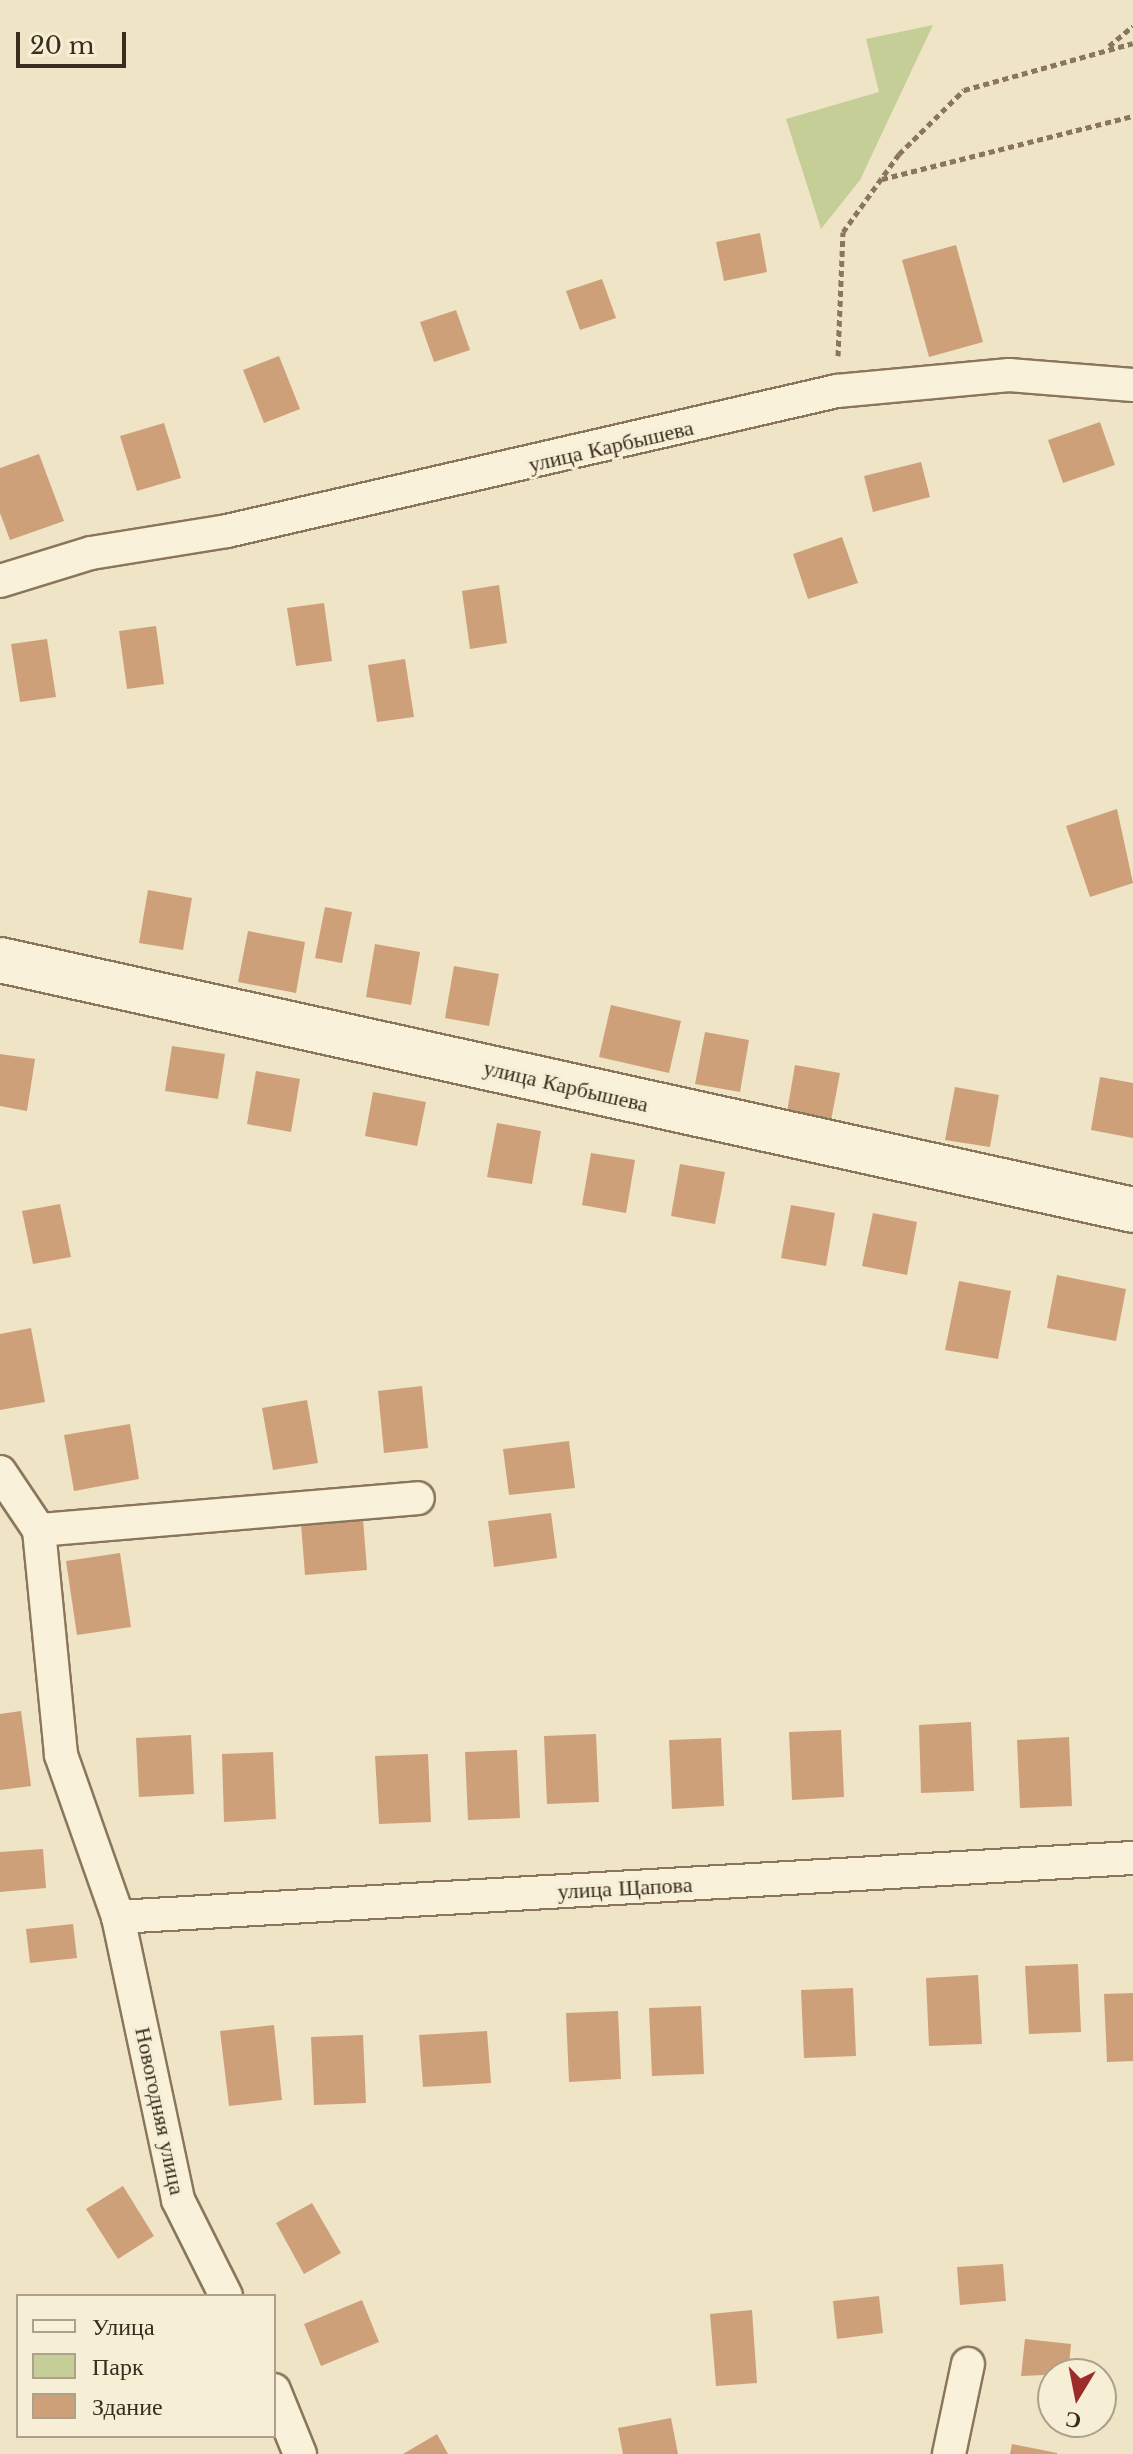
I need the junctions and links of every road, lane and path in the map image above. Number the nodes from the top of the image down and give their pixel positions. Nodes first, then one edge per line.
1 (1133, 26) edge
2 (1133, 43) edge
3 (1108, 47) junction
4 (1133, 116) edge
5 (881, 180) junction
6 (1133, 385) edge
7 (837, 391) junction
8 (0, 581) edge
9 (0, 960) edge
10 (1133, 1210) edge
11 (0, 1472) edge
12 (418, 1498) dead end
13 (39, 1530) junction
14 (1133, 1858) edge
15 (118, 1917) junction
16 (225, 2294) edge
17 (968, 2364) dead end
18 (276, 2395) edge
19 (300, 2454) edge
20 (949, 2454) edge

1 - 3 path
2 - 3 path
3 - 5 path
4 - 5 path
5 - 7 path
6 - 7 street, улица Карбышева
7 - 8 street, улица Карбышева
9 - 10 main road, улица Карбышева
11 - 13 street
12 - 13 street
13 - 15 street, Новогодняя улица
14 - 15 street, улица Щапова
15 - 16 street, Новогодняя улица
17 - 20 street
18 - 19 street

